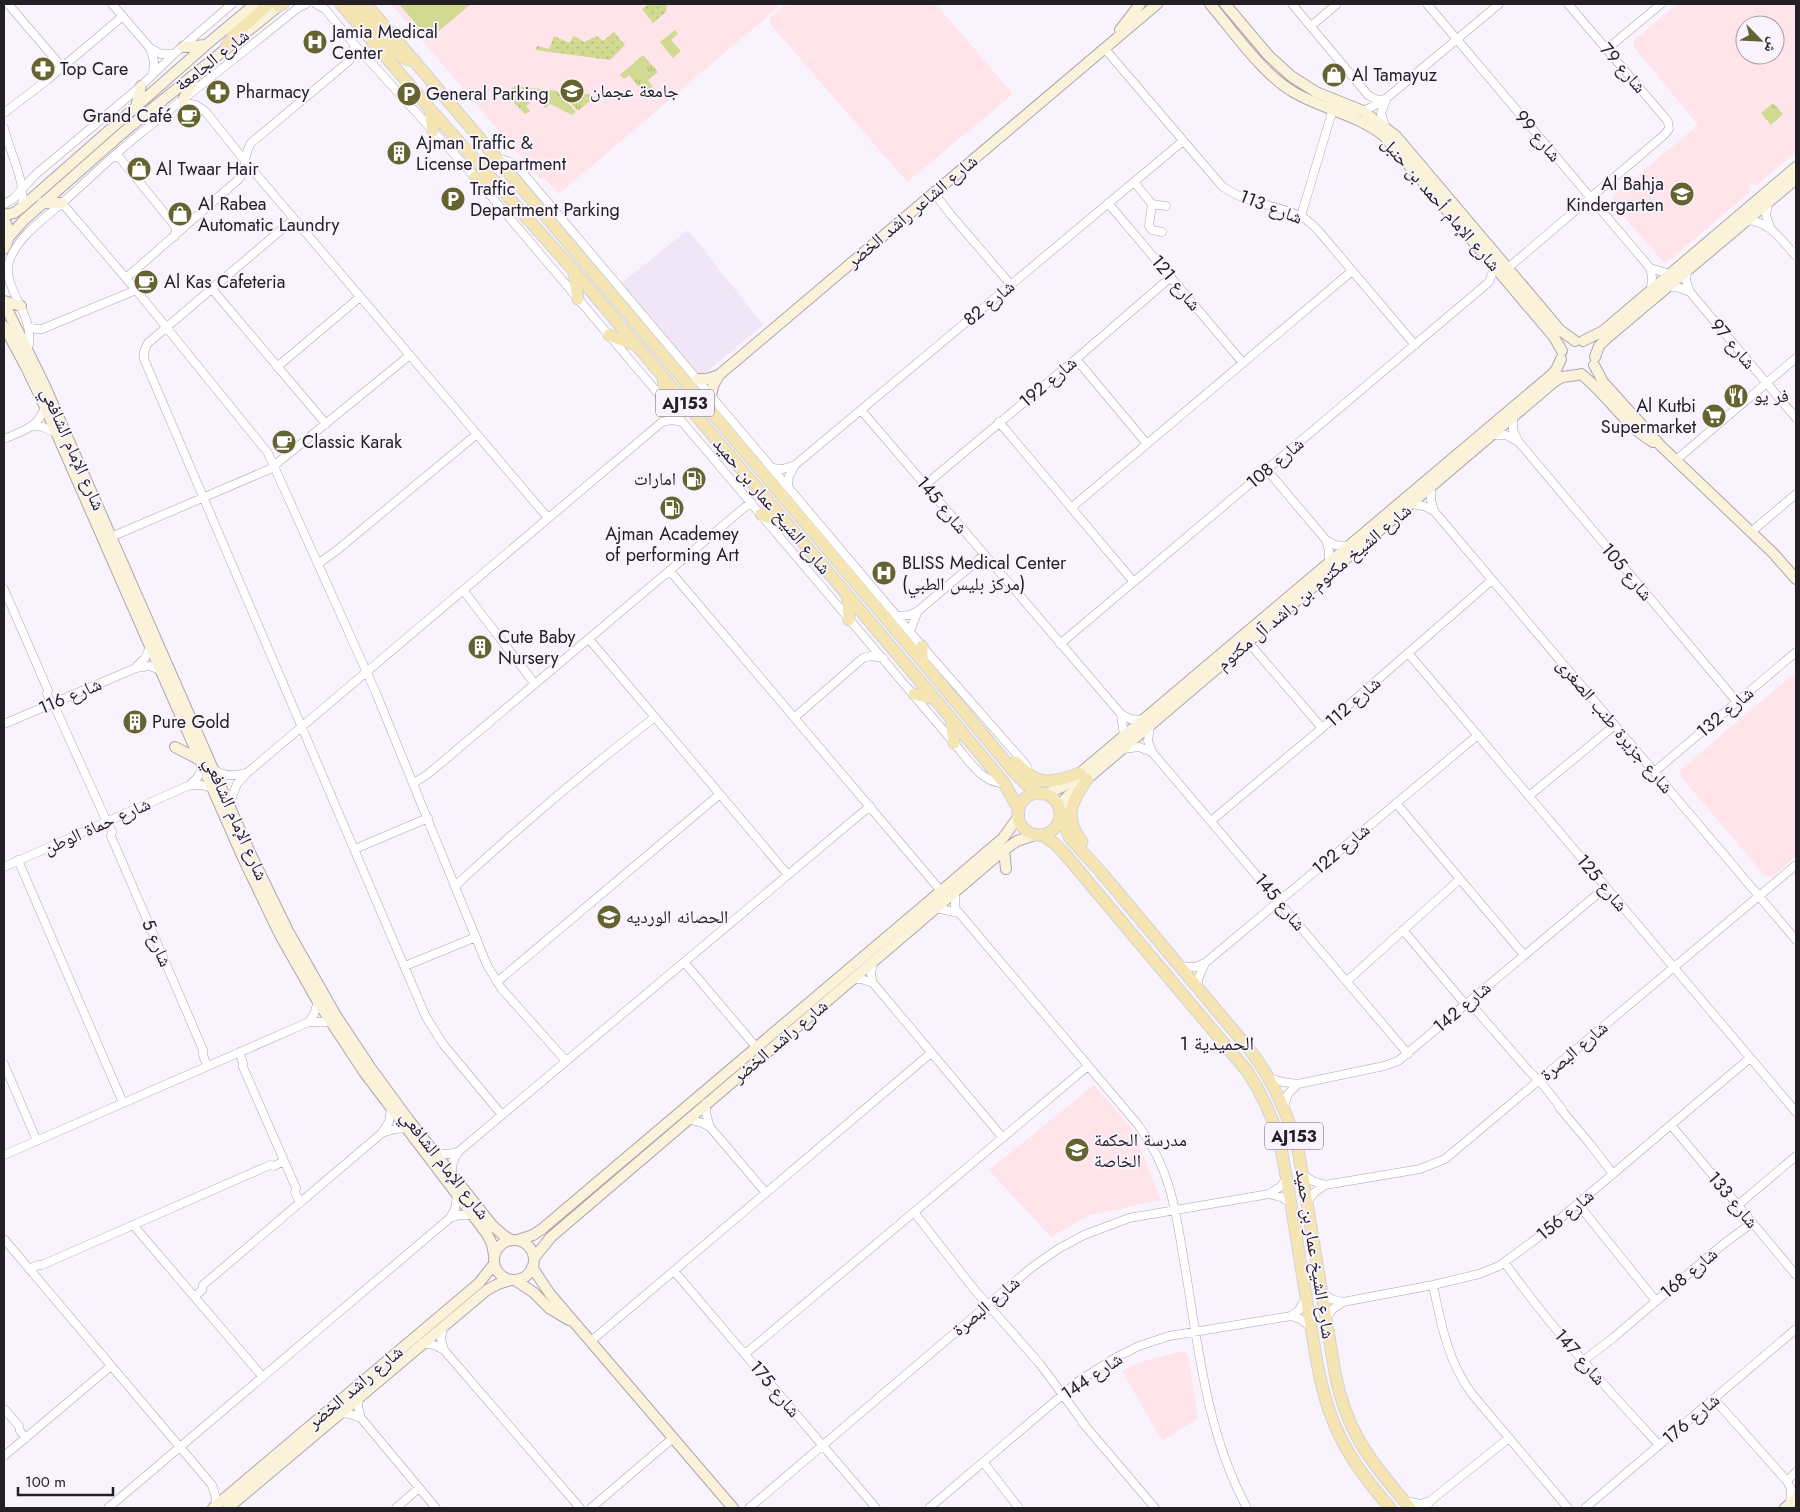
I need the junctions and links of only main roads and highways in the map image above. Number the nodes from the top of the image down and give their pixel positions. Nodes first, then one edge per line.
1 (278, 4) edge
2 (334, 4) edge
3 (341, 4) edge
4 (366, 4) edge
5 (352, 9) edge
6 (226, 47) road end
7 (414, 60) junction
8 (430, 108) junction
9 (433, 131) road end
10 (475, 177) road end
11 (495, 181) junction
12 (574, 271) junction
13 (578, 299) road end
14 (609, 335) road end
15 (634, 344) junction
16 (663, 377) junction
17 (666, 403) road end
18 (761, 514) road end
19 (788, 526) junction
20 (874, 588) road end
21 (862, 590) junction
22 (848, 596) junction
23 (849, 620) road end
24 (922, 646) road end
25 (922, 661) junction
26 (914, 694) road end
27 (935, 699) junction
28 (951, 719) junction
29 (990, 743) junction
30 (954, 744) road end
31 (1043, 794) junction
32 (1019, 813) junction
33 (1060, 814) junction
34 (1039, 835) junction
35 (1100, 871) junction
36 (1407, 1504) edge
37 (1390, 1508) edge

1 - 6 main road
2 - 5 main road
3 - 5 main road, شارع الشيخ عمار بن حميد / AJ153
4 - 7 main road, شارع الشيخ عمار بن حميد / AJ153
5 - 7 main road
5 - 8 main road, شارع الشيخ عمار بن حميد / AJ153
7 - 21 main road, شارع الشيخ عمار بن حميد / AJ153
8 - 9 main road
8 - 11 main road, شارع الشيخ عمار بن حميد / AJ153
10 - 11 main road
11 - 12 main road, شارع الشيخ عمار بن حميد / AJ153
12 - 13 main road
12 - 15 main road, شارع الشيخ عمار بن حميد / AJ153
14 - 15 main road
15 - 16 main road, شارع الشيخ عمار بن حميد / AJ153
16 - 17 main road
16 - 19 main road, شارع الشيخ عمار بن حميد / AJ153
18 - 19 main road
19 - 22 main road, شارع الشيخ عمار بن حميد / AJ153
20 - 21 main road
21 - 25 main road, شارع الشيخ عمار بن حميد / AJ153
22 - 23 main road
22 - 27 main road, شارع الشيخ عمار بن حميد / AJ153
24 - 25 main road
25 - 29 main road, شارع الشيخ عمار بن حميد / AJ153
26 - 27 main road
27 - 28 main road, شارع الشيخ عمار بن حميد / AJ153
28 - 30 main road
28 - 32 main road, شارع الشيخ عمار بن حميد / AJ153
29 - 31 main road, شارع الشيخ عمار بن حميد / AJ153
29 - 35 main road
31 - 32 main road
31 - 33 main road
32 - 34 main road
33 - 34 main road
33 - 35 main road, شارع الشيخ عمار بن حميد / AJ153
34 - 37 main road, شارع الشيخ عمار بن حميد / AJ153
35 - 36 main road, شارع الشيخ عمار بن حميد / AJ153

